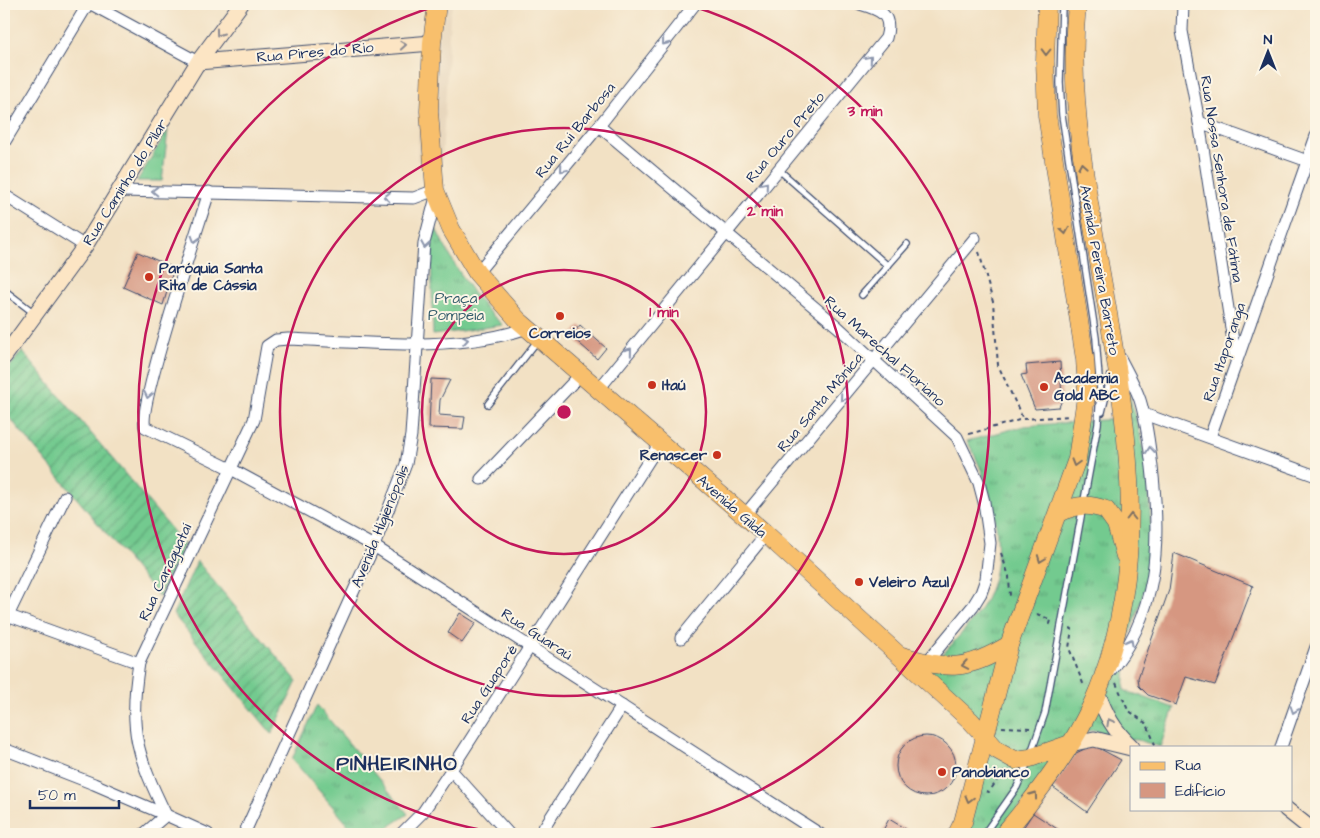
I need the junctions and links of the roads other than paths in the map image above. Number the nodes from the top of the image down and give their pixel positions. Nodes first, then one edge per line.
1 (90, 4) edge
2 (241, 4) edge
3 (437, 4) edge
4 (694, 4) edge
5 (860, 4) edge
6 (1047, 4) edge
7 (1062, 4) edge
8 (1077, 4) edge
9 (1183, 4) edge
10 (432, 42) junction
11 (198, 62) junction
12 (1199, 122) junction
13 (599, 126) junction
14 (1316, 136) edge
15 (4, 142) edge
16 (1312, 162) edge
17 (778, 169) junction
18 (121, 191) junction
19 (209, 192) junction
20 (435, 194) junction
21 (4, 195) edge
22 (726, 231) junction
23 (975, 238) road end
24 (907, 244) dead end
25 (85, 246) junction
26 (888, 266) junction
27 (477, 273) junction
28 (4, 290) edge
29 (862, 294) dead end
30 (36, 314) junction
31 (533, 333) junction
32 (1112, 342) junction
33 (416, 344) junction
34 (4, 357) edge
35 (1236, 360) junction
36 (874, 361) junction
37 (1115, 361) junction
38 (581, 374) junction
39 (598, 389) junction
40 (488, 404) dead end
41 (1144, 414) junction
42 (1091, 420) junction
43 (1210, 437) junction
44 (660, 443) junction
45 (231, 469) junction
46 (1316, 476) edge
47 (481, 479) dead end
48 (64, 496) dead end
49 (1084, 504) junction
50 (1058, 514) junction
51 (744, 516) junction
52 (766, 534) junction
53 (374, 546) junction
54 (1128, 566) junction
55 (5, 617) edge
56 (681, 638) dead end
57 (1009, 645) junction
58 (531, 647) junction
59 (1316, 647) edge
60 (897, 655) junction
61 (139, 663) junction
62 (926, 663) junction
63 (1100, 686) junction
64 (622, 706) junction
65 (984, 734) junction
66 (1070, 744) junction
67 (1131, 746) edge
68 (1281, 746) edge
69 (1130, 747) edge
70 (4, 749) edge
71 (1027, 765) junction
72 (451, 770) junction
73 (1287, 810) edge
74 (166, 815) junction
75 (1316, 833) edge
76 (144, 834) edge
77 (208, 834) edge
78 (244, 834) edge
79 (401, 834) edge
80 (509, 834) edge
81 (540, 834) edge
82 (820, 834) edge
83 (957, 834) edge
84 (984, 834) edge
85 (1004, 834) edge

1 - 11 street
1 - 15 street
2 -> 11 main road, Rua Caminho do Pilar
3 - 10 main road, Avenida Higienópolis
4 -> 13 street, Rua Rui Barbosa
17 -> 5 street, Rua Ouro Preto
6 -> 42 main road, Avenida Pereira Barreto
7 - 42 lane
32 -> 8 main road, Avenida Pereira Barreto
9 - 12 street, Rua Nossa Senhora de Fátima
11 -> 10 main road, Rua Pires do Rio
10 - 20 main road, Avenida Higienópolis
11 - 18 main road, Rua Caminho do Pilar
12 - 16 street
12 - 35 street, Rua Nossa Senhora de Fátima
13 - 22 street, Rua Marechal Floriano
13 -> 27 street, Rua Rui Barbosa
14 - 16 street, Rua Itaporanga
16 - 35 street, Rua Itaporanga
22 -> 17 street, Rua Ouro Preto
17 - 26 lane
19 -> 18 street
18 - 25 main road, Rua Caminho do Pilar
20 -> 19 street
19 -> 45 street, Rua Guaraú
20 - 27 main road, Avenida Gilda
20 -> 33 street, Avenida Higienópolis
21 - 25 street
22 - 36 street, Rua Marechal Floriano
39 -> 22 street, Rua Ouro Preto
23 - 36 street, Rua Santa Mônica
24 - 26 lane
25 - 30 main road, Rua Caminho do Pilar
26 - 29 lane
27 - 31 main road, Avenida Gilda
28 - 30 lane
30 - 34 main road, Rua Caminho do Pilar
33 -> 31 street
31 - 38 main road, Avenida Gilda
31 - 40 lane
32 - 37 main road, Avenida Pereira Barreto
32 - 41 street
33 - 45 street, Rua Caraguataí
33 - 53 street, Avenida Higienópolis
35 - 43 street, Rua Itaporanga
36 -> 51 street, Rua Santa Mônica
36 - 62 street, Rua Marechal Floriano
37 - 42 lane
54 -> 37 main road, Avenida Pereira Barreto
38 - 39 main road, Avenida Gilda
38 - 47 street
39 - 44 main road, Avenida Gilda
41 - 43 street
63 -> 41 street
42 - 49 lane
42 -> 50 main road, Avenida Pereira Barreto
43 - 46 street
44 - 51 main road, Avenida Gilda
44 - 58 street, Rua Guaporé
45 - 53 street, Rua Guaraú
45 - 61 street, Rua Caraguataí
48 - 55 street
49 - 50 main road
49 - 54 main road
49 - 71 lane
50 -> 57 main road, Avenida Pereira Barreto
51 - 52 main road, Avenida Gilda
52 - 56 street
52 - 60 main road, Avenida Gilda
53 - 58 street, Rua Guaraú
53 - 78 street, Avenida Higienópolis
54 - 63 main road, Avenida Pereira Barreto
55 - 61 street
57 -> 62 main road
57 - 65 main road, Avenida Pereira Barreto
58 - 64 street, Rua Guaraú
58 - 72 street, Rua Guaporé
59 -> 68 street
60 - 62 main road
60 - 65 main road, Avenida Gilda
61 - 74 street, Rua Caraguataí
63 - 66 main road, Avenida Pereira Barreto
67 -> 63 main road
64 - 81 street
64 - 82 street, Rua Guaraú
65 - 71 main road, Avenida Gilda
65 -> 83 main road, Avenida Pereira Barreto
66 - 69 main road
66 - 71 main road, Avenida Gilda
85 -> 66 main road, Avenida Pereira Barreto
70 - 74 street
71 - 84 lane
72 - 79 street, Rua Guaporé
72 - 80 street
73 - 75 main road
74 - 76 street
74 - 77 street

